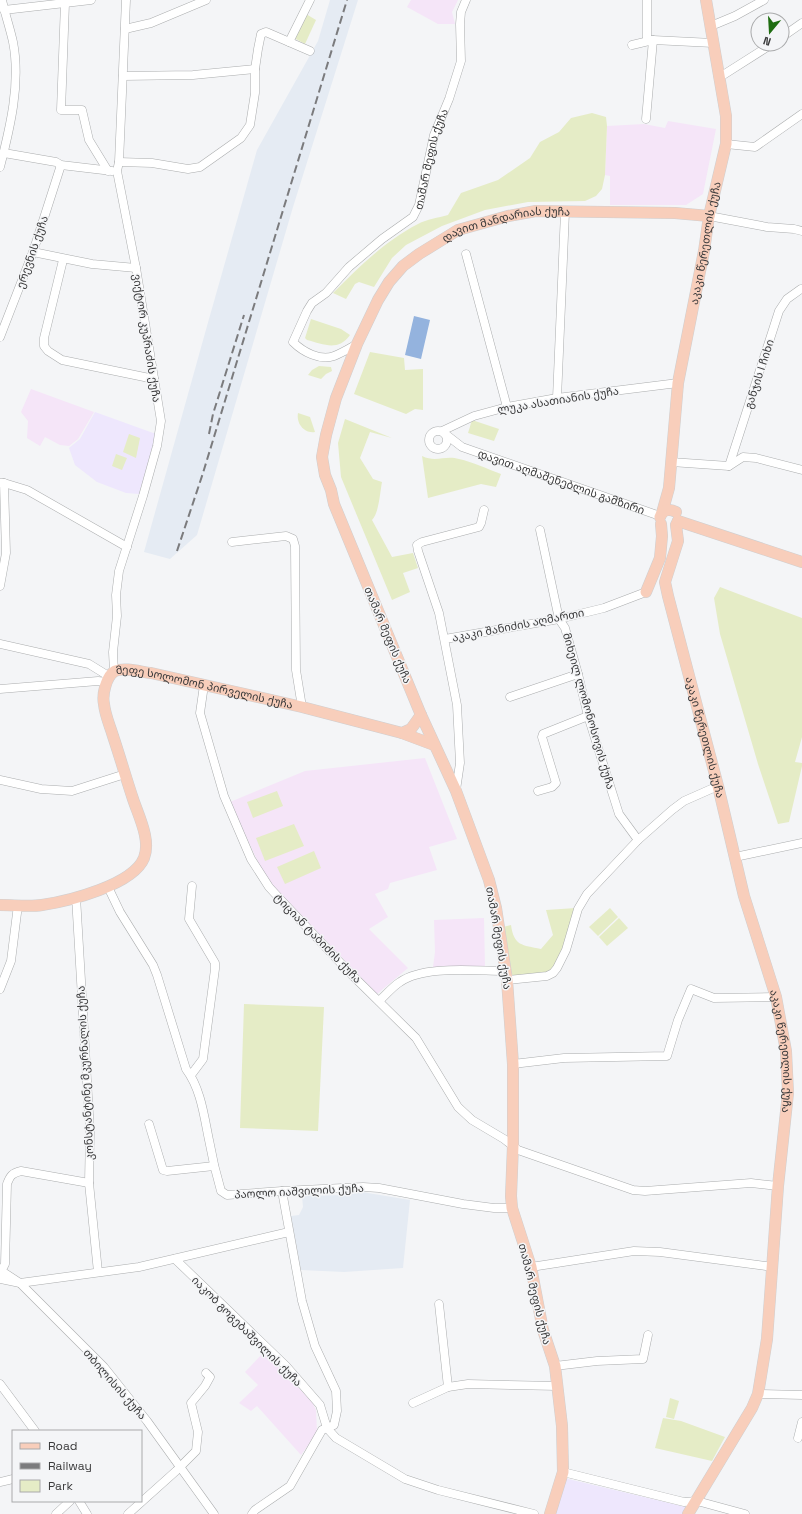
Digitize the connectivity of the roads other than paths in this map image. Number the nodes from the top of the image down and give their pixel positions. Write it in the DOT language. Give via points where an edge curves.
graph roads {
  1 [pos="2,0"];
  2 [pos="91,0"];
  3 [pos="126,0"];
  4 [pos="206,0"];
  5 [pos="310,0"];
  6 [pos="466,0"];
  7 [pos="647,0"];
  8 [pos="706,0"];
  9 [pos="764,0"];
  10 [pos="65,3"];
  11 [pos="4,10"];
  12 [pos="802,23"];
  13 [pos="711,26"];
  14 [pos="125,29"];
  15 [pos="790,31"];
  16 [pos="650,40"];
  17 [pos="288,42"];
  18 [pos="714,43"];
  19 [pos="632,45"];
  20 [pos="310,51"];
  21 [pos="759,52"];
  22 [pos="255,69"];
  23 [pos="123,76"];
  24 [pos="720,77"];
  25 [pos="802,114"];
  26 [pos="646,119"];
  27 [pos="726,144"];
  28 [pos="4,153"];
  29 [pos="119,162"];
  30 [pos="61,165"];
  31 [pos="0,167"];
  32 [pos="108,171"];
  33 [pos="117,171"];
  34 [pos="565,212"];
  35 [pos="709,216"];
  36 [pos="802,231"];
  37 [pos="33,252"];
  38 [pos="466,254"];
  39 [pos="63,260"];
  40 [pos="136,268"];
  41 [pos="801,289"];
  42 [pos="0,337"];
  43 [pos="357,344"];
  44 [pos="154,379"];
  45 [pos="678,383"];
  46 [pos="557,398"];
  47 [pos="507,407"];
  48 [pos="443,432"];
  49 [pos="462,447"];
  50 [pos="441,449"];
  51 [pos="671,462"];
  52 [pos="729,466"];
  53 [pos="802,470"];
  54 [pos="2,483"];
  55 [pos="669,488"];
  56 [pos="484,510"];
  57 [pos="661,517"];
  58 [pos="677,519"];
  59 [pos="540,530"];
  60 [pos="232,542"];
  61 [pos="127,547"];
  62 [pos="802,562"];
  63 [pos="665,582"];
  64 [pos="0,586"];
  65 [pos="646,592"];
  66 [pos="559,619"];
  67 [pos="445,639"];
  68 [pos="0,644"];
  69 [pos="578,674"];
  70 [pos="110,677"];
  71 [pos="204,685"];
  72 [pos="0,689"];
  73 [pos="510,697"];
  74 [pos="302,707"];
  75 [pos="421,715"];
  76 [pos="588,716"];
  77 [pos="402,733"];
  78 [pos="434,745"];
  79 [pos="125,774"];
  80 [pos="0,780"];
  81 [pos="718,786"];
  82 [pos="456,791"];
  83 [pos="538,791"];
  84 [pos="638,840"];
  85 [pos="802,843"];
  86 [pos="735,858"];
  87 [pos="192,886"];
  88 [pos="108,887"];
  89 [pos="76,897"];
  90 [pos="0,905"];
  91 [pos="18,905"];
  92 [pos="506,976"];
  93 [pos="0,989"];
  94 [pos="776,997"];
  95 [pos="379,1000"];
  96 [pos="513,1064"];
  97 [pos="191,1075"];
  98 [pos="149,1124"];
  99 [pos="513,1145"];
  100 [pos="214,1166"];
  101 [pos="89,1184"];
  102 [pos="778,1186"];
  103 [pos="282,1191"];
  104 [pos="512,1208"];
  105 [pos="289,1232"];
  106 [pos="175,1259"];
  107 [pos="531,1267"];
  108 [pos="773,1267"];
  109 [pos="98,1272"];
  110 [pos="0,1274"];
  111 [pos="20,1283"];
  112 [pos="439,1304"];
  113 [pos="648,1334"];
  114 [pos="555,1366"];
  115 [pos="206,1373"];
  116 [pos="0,1384"];
  117 [pos="558,1386"];
  118 [pos="448,1387"];
  119 [pos="758,1394"];
  120 [pos="802,1395"];
  121 [pos="413,1403"];
  122 [pos="327,1428"];
  123 [pos="34,1430"];
  124 [pos="181,1467"];
  125 [pos="563,1472"];
  126 [pos="12,1479"];
  127 [pos="0,1482"];
  128 [pos="697,1501"];
  129 [pos="69,1502"];
  130 [pos="80,1502"];
  131 [pos="142,1502"];
  132 [pos="142,1502"];
  133 [pos="56,1514"];
  134 [pos="87,1514"];
  135 [pos="128,1514"];
  136 [pos="214,1514"];
  137 [pos="252,1514"];
  138 [pos="534,1514"];
  139 [pos="550,1514"];
  140 [pos="688,1514"];
  141 [pos="745,1514"];
  1 -- 11 [label="street"];
  2 -- 10 [label="street"];
  3 -- 14 [label="street, ვიქტორ კუპრაძის ქუჩა"];
  4 -- 14 [label="street" via="151,22"];
  5 -- 17 [label="street"];
  6 -- 43 [label="street, თამარ მეფის ქუჩა" via="460,24 461,61 434,135 419,205 413,217 349,267 326,293 312,303 294,342 300,349 324,358 334,356"];
  7 -- 16 [label="street"];
  8 -- 13 [label="main road, აკაკი წერეთლის ქუჩა"];
  9 -- 13 [label="street"];
  10 -- 11 [label="street"];
  10 -- 32 [label="street" via="61,110 82,110 89,140"];
  11 -- 28 [label="street" via="13,42 16,68 14,97"];
  12 -- 15 [label="street"];
  13 -- 18 [label="main road, აკაკი წერეთლის ქუჩა"];
  14 -- 23 [label="street, ვიქტორ კუპრაძის ქუჩა"];
  16 -- 18 [label="street"];
  16 -- 19 [label="street"];
  16 -- 26 [label="street"];
  17 -- 20 [label="street"];
  17 -- 22 [label="street" via="266,32 261,34"];
  18 -- 24 [label="main road, აკაკი წერეთლის ქუჩა"];
  21 -- 24 [label="street"];
  22 -- 23 [label="street" via="193,76"];
  22 -- 29 [label="street" via="255,93 250,125 242,138 200,167 188,169 152,163"];
  23 -- 29 [label="street, ვიქტორ კუპრაძის ქუჩა"];
  24 -- 27 [label="main road, აკაკი წერეთლის ქუჩა" via="726,116"];
  25 -- 27 [label="street" via="755,147"];
  27 -- 35 [label="main road, აკაკი წერეთლის ქუჩა"];
  28 -- 30 [label="street"];
  28 -- 31 [label="street"];
  29 -- 33 [label="street, ვიქტორ კუპრაძის ქუჩა"];
  30 -- 32 [label="street"];
  30 -- 37 [label="street, ერევნის ქუჩა"];
  32 -- 33 [label="street"];
  33 -- 40 [label="street, ვიქტორ კუპრაძის ქუჩა"];
  34 -- 35 [label="main road, დავით მანდარიას ქუჩა" via="675,213"];
  34 -- 43 [label="main road, დავით მანდარიას ქუჩა" via="536,211 458,230 419,254 403,266 389,282"];
  34 -- 46 [label="street"];
  35 -- 36 [label="street"];
  35 -- 45 [label="main road, აკაკი წერეთლის ქუჩა"];
  37 -- 39 [label="street"];
  37 -- 42 [label="street, ერევნის ქუჩა"];
  38 -- 47 [label="street"];
  39 -- 40 [label="street"];
  39 -- 44 [label="street" via="44,346 62,360"];
  40 -- 44 [label="street, ვიქტორ კუპრაძის ქუჩა"];
  41 -- 52 [label="street, განჯის I ჩიხი" via="787,299 779,311"];
  43 -- 75 [label="main road, თამარ მეფის ქუჩა" via="331,411 322,457 323,466 334,504"];
  44 -- 61 [label="street, ვიქტორ კუპრაძის ქუჩა" via="161,421 157,446"];
  45 -- 46 [label="street, ლუკა ასათიანის ქუჩა"];
  45 -- 51 [label="main road, აკაკი წერეთლის ქუჩა"];
  46 -- 47 [label="street, ლუკა ასათიანის ქუჩა"];
  47 -- 48 [label="street, ლუკა ასათიანის ქუჩა" via="474,416"];
  48 -- 49 [label="street, დავით აღმაშენებლის გამზირი"];
  48 -- 50 [label="street" via="447,442"];
  48 -- 50 [label="street" via="432,432 428,440 434,448"];
  49 -- 50 [label="street, დავით აღმაშენებლის გამზირი"];
  49 -- 57 [label="street, დავით აღმაშენებლის გამზირი"];
  51 -- 52 [label="street"];
  51 -- 55 [label="main road, აკაკი წერეთლის ქუჩა"];
  52 -- 53 [label="street" via="743,457"];
  54 -- 61 [label="street" via="27,490"];
  54 -- 64 [label="street" via="6,553"];
  55 -- 57 [label="main road, აკაკი წერეთლის ქუჩა"];
  55 -- 58 [label="main road, აკაკი წერეთლის ქუჩა"];
  56 -- 67 [label="street" via="479,527 418,545"];
  57 -- 58 [label="main road" via="667,510"];
  57 -- 58 [label="main road" via="665,527 670,528"];
  57 -- 65 [label="main road, აკაკი წერეთლის ქუჩა" via="660,558"];
  58 -- 62 [label="main road"];
  58 -- 63 [label="main road, აკაკი წერეთლის ქუჩა" via="678,541"];
  59 -- 66 [label="street, მიხეილ ლომონოსოვის ქუჩა"];
  60 -- 74 [label="street" via="286,536 293,539 296,670"];
  61 -- 70 [label="street, ვიქტორ კუპრაძის ქუჩა" via="119,571"];
  63 -- 65 [label="main road"];
  63 -- 81 [label="main road, აკაკი წერეთლის ქუჩა"];
  65 -- 66 [label="street, აკაკი შანიძის აღმართი" via="604,608"];
  66 -- 67 [label="street, აკაკი შანიძის აღმართი"];
  66 -- 69 [label="street, მიხეილ ლომონოსოვის ქუჩა"];
  67 -- 82 [label="street, აკაკი შანიძის აღმართი" via="457,705 460,763"];
  68 -- 70 [label="street" via="89,664"];
  69 -- 73 [label="street"];
  69 -- 76 [label="street, მიხეილ ლომონოსოვის ქუჩა"];
  70 -- 71 [label="main road, მეფე სოლომონ პირველის ქუჩა" via="120,670 129,670"];
  70 -- 72 [label="street" via="73,684"];
  70 -- 79 [label="main road, მეფე სოლომონ პირველის ქუჩა" via="104,696 104,708"];
  71 -- 74 [label="main road, მეფე სოლომონ პირველის ქუჩა"];
  71 -- 95 [label="street, ტიციან ტაბიძის ქუჩა" via="200,713 203,726 224,796 251,859 280,899"];
  74 -- 77 [label="main road, მეფე სოლომონ პირველის ქუჩა"];
  75 -- 77 [label="main road" via="411,729"];
  75 -- 78 [label="main road, თამარ მეფის ქუჩა"];
  76 -- 83 [label="street" via="544,734 542,737 556,783 552,787"];
  76 -- 84 [label="street, მიხეილ ლომონოსოვის ქუჩა" via="619,814"];
  77 -- 78 [label="main road, მეფე სოლომონ პირველის ქუჩა"];
  78 -- 82 [label="main road, თამარ მეფის ქუჩა"];
  79 -- 80 [label="street" via="72,791 40,790"];
  79 -- 88 [label="main road, მეფე სოლომონ პირველის ქუჩა" via="146,846 144,858 138,867"];
  81 -- 84 [label="street" via="684,801"];
  81 -- 86 [label="main road, აკაკი წერეთლის ქუჩა"];
  82 -- 92 [label="main road, თამარ მეფის ქუჩა" via="496,908"];
  84 -- 92 [label="street" via="587,894 578,909 566,950 553,973 547,976"];
  85 -- 86 [label="street"];
  86 -- 94 [label="main road, აკაკი წერეთლის ქუჩა" via="744,896"];
  87 -- 97 [label="street" via="189,919 216,969 203,1058"];
  88 -- 89 [label="main road, მეფე სოლომონ პირველის ქუჩა"];
  88 -- 97 [label="street, პაოლო იაშვილის ქუჩა" via="153,966 186,1068"];
  89 -- 91 [label="main road, მეფე სოლომონ პირველის ქუჩა" via="41,905"];
  89 -- 101 [label="street, კონსტანტინე მკურნალის ქუჩა" via="90,1131"];
  90 -- 91 [label="main road, მეფე სოლომონ პირველის ქუჩა"];
  91 -- 93 [label="street" via="11,961"];
  92 -- 95 [label="street" via="447,971 421,972 400,982"];
  92 -- 96 [label="main road, თამარ მეფის ქუჩა"];
  94 -- 96 [label="street" via="714,998 691,989 667,1056 564,1058"];
  94 -- 102 [label="main road, აკაკი წერეთლის ქუჩა" via="786,1051 788,1093"];
  95 -- 99 [label="street, ტიციან ტაბიძის ქუჩა" via="416,1038 458,1106 472,1120"];
  96 -- 99 [label="main road, თამარ მეფის ქუჩა"];
  97 -- 100 [label="street, პაოლო იაშვილის ქუჩა" via="203,1109"];
  98 -- 100 [label="street" via="163,1170"];
  99 -- 102 [label="street, ტიციან ტაბიძის ქუჩა" via="518,1150 633,1190 751,1183"];
  99 -- 104 [label="main road, თამარ მეფის ქუჩა"];
  100 -- 103 [label="street, პაოლო იაშვილის ქუჩა" via="223,1194"];
  101 -- 109 [label="street, კონსტანტინე მკურნალის ქუჩა"];
  101 -- 110 [label="street" via="21,1171 10,1177 7,1184 5,1264"];
  102 -- 108 [label="main road, აკაკი წერეთლის ქუჩა"];
  103 -- 104 [label="street, პაოლო იაშვილის ქუჩა" via="379,1188 463,1204"];
  103 -- 105 [label="street"];
  104 -- 107 [label="main road, თამარ მეფის ქუჩა"];
  105 -- 106 [label="street"];
  105 -- 122 [label="street" via="302,1301 315,1346 336,1391 337,1411 334,1425"];
  106 -- 109 [label="street"];
  106 -- 122 [label="street, იაკობ გოგებაშვილის ქუჩა" via="286,1366 320,1405"];
  107 -- 108 [label="street" via="634,1251"];
  107 -- 114 [label="main road, თამარ მეფის ქუჩა" via="543,1330"];
  108 -- 119 [label="main road, აკაკი წერეთლის ქუჩა" via="767,1340"];
  109 -- 111 [label="street"];
  110 -- 111 [label="street, თბილისის ქუჩა"];
  111 -- 124 [label="street, თბილისის ქუჩა" via="104,1367"];
  112 -- 118 [label="street"];
  113 -- 114 [label="street" via="643,1359"];
  114 -- 117 [label="main road, თამარ მეფის ქუჩა"];
  115 -- 124 [label="street" via="210,1377 191,1403 198,1432 196,1451"];
  116 -- 123 [label="street"];
  117 -- 118 [label="street" via="468,1384"];
  117 -- 125 [label="main road, თამარ მეფის ქუჩა"];
  118 -- 121 [label="street"];
  119 -- 120 [label="street"];
  119 -- 128 [label="main road, აკაკი წერეთლის ქუჩა"];
  122 -- 137 [label="street" via="322,1430 290,1486"];
  122 -- 138 [label="street" via="336,1438 404,1479"];
  124 -- 132 [label="street"];
  124 -- 136 [label="street, თბილისის ქუჩა"];
  125 -- 128 [label="street" via="684,1502"];
  125 -- 139 [label="main road, თამარ მეფის ქუჩა"];
  126 -- 127 [label="street"];
  128 -- 140 [label="main road, აკაკი წერეთლის ქუჩა"];
  128 -- 141 [label="street"];
  129 -- 133 [label="street"];
  130 -- 134 [label="street"];
  131 -- 135 [label="street"];
}
